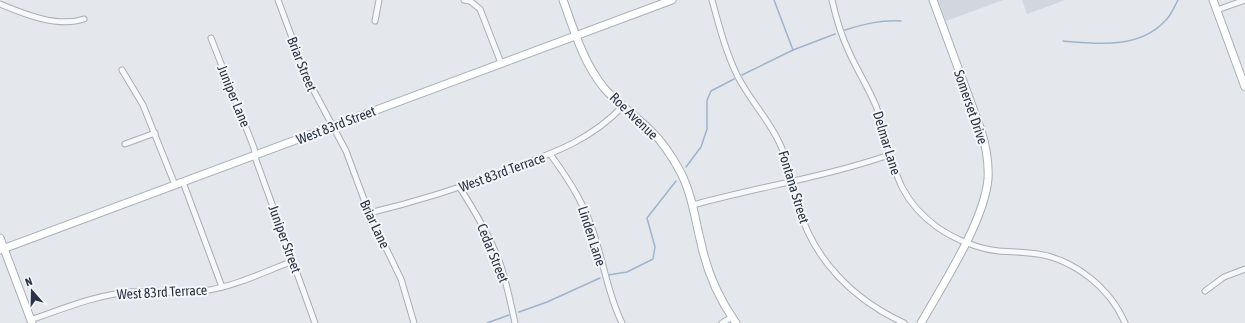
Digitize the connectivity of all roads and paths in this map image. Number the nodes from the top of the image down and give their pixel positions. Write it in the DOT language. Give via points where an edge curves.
graph roads {
  1 [pos="278,0"];
  2 [pos="379,0"];
  3 [pos="464,0"];
  4 [pos="563,0"];
  5 [pos="672,0"];
  6 [pos="712,0"];
  7 [pos="832,0"];
  8 [pos="933,0"];
  9 [pos="1213,0"];
  10 [pos="1245,0"];
  11 [pos="0,4"];
  12 [pos="1217,10"];
  13 [pos="84,19"];
  14 [pos="375,22"];
  15 [pos="576,36"];
  16 [pos="211,38"];
  17 [pos="501,63"];
  18 [pos="122,70"];
  19 [pos="1244,78"];
  20 [pos="1245,87"];
  21 [pos="623,106"];
  22 [pos="332,127"];
  23 [pos="155,133"];
  24 [pos="125,144"];
  25 [pos="550,154"];
  26 [pos="255,155"];
  27 [pos="889,156"];
  28 [pos="183,182"];
  29 [pos="792,182"];
  30 [pos="175,185"];
  31 [pos="460,188"];
  32 [pos="693,205"];
  33 [pos="368,213"];
  34 [pos="0,238"];
  35 [pos="966,241"];
  36 [pos="2,249"];
  37 [pos="293,261"];
  38 [pos="1245,269"];
  39 [pos="222,287"];
  40 [pos="1205,291"];
  41 [pos="734,320"];
  42 [pos="31,321"];
  43 [pos="315,323"];
  44 [pos="414,323"];
  45 [pos="515,323"];
  46 [pos="622,323"];
  47 [pos="722,323"];
  48 [pos="904,323"];
  49 [pos="921,323"];
  50 [pos="1125,323"];
  1 -- 22 [label="street, Briar Street" via="307,78"];
  2 -- 14 [label="street"];
  3 -- 17 [label="street" via="470,1 480,9"];
  4 -- 15 [label="street, Roe Avenue"];
  5 -- 15 [label="street, West 83rd Street"];
  6 -- 29 [label="street, Fontana Street" via="732,64 778,140 786,157"];
  7 -- 27 [label="street, Delmar Lane" via="844,40 876,106"];
  8 -- 35 [label="street, Somerset Drive" via="981,130 988,158 985,195"];
  9 -- 12 [label="street"];
  10 -- 12 [label="street"];
  11 -- 13 [label="street" via="57,22"];
  12 -- 19 [label="street"];
  15 -- 17 [label="street, West 83rd Street"];
  15 -- 21 [label="street, Roe Avenue" via="596,77"];
  16 -- 26 [label="street, Juniper Lane"];
  17 -- 22 [label="street, West 83rd Street"];
  18 -- 23 [label="street" via="143,105"];
  19 -- 20 [label="street"];
  21 -- 25 [label="street, West 83rd Terrace" via="591,134"];
  21 -- 32 [label="street, Roe Avenue" via="663,144 681,174"];
  22 -- 26 [label="street, West 83rd Street"];
  22 -- 33 [label="street, Briar Lane" via="353,168"];
  23 -- 24 [label="street"];
  23 -- 30 [label="street"];
  25 -- 31 [label="street, West 83rd Terrace"];
  25 -- 46 [label="street, Linden Lane" via="586,211 612,301"];
  26 -- 28 [label="street, West 83rd Street"];
  26 -- 37 [label="street, Juniper Street"];
  27 -- 29 [label="street" via="845,170"];
  27 -- 35 [label="street, Delmar Lane" via="901,186 920,212 948,234"];
  28 -- 30 [label="street, West 83rd Street"];
  28 -- 39 [label="street"];
  29 -- 32 [label="street"];
  29 -- 48 [label="street, Fontana Street" via="805,226 831,268 852,291"];
  30 -- 36 [label="street, West 83rd Street"];
  31 -- 33 [label="street, West 83rd Terrace"];
  31 -- 45 [label="street, Cedar Street" via="479,217 495,251"];
  32 -- 41 [label="street, Roe Avenue" via="706,263 717,291"];
  33 -- 44 [label="street, Briar Lane" via="402,279"];
  34 -- 36 [label="street"];
  35 -- 49 [label="street, Somerset Drive"];
  35 -- 50 [label="street, Delmar Lane" via="983,248 1039,254 1066,263 1100,287 1115,305"];
  36 -- 42 [label="street"];
  37 -- 39 [label="street, West 83rd Terrace"];
  37 -- 43 [label="street, Juniper Street"];
  38 -- 40 [label="street" via="1224,277"];
  39 -- 42 [label="street, West 83rd Terrace" via="190,292 145,291 112,294 81,301"];
  41 -- 47 [label="street"];
}
